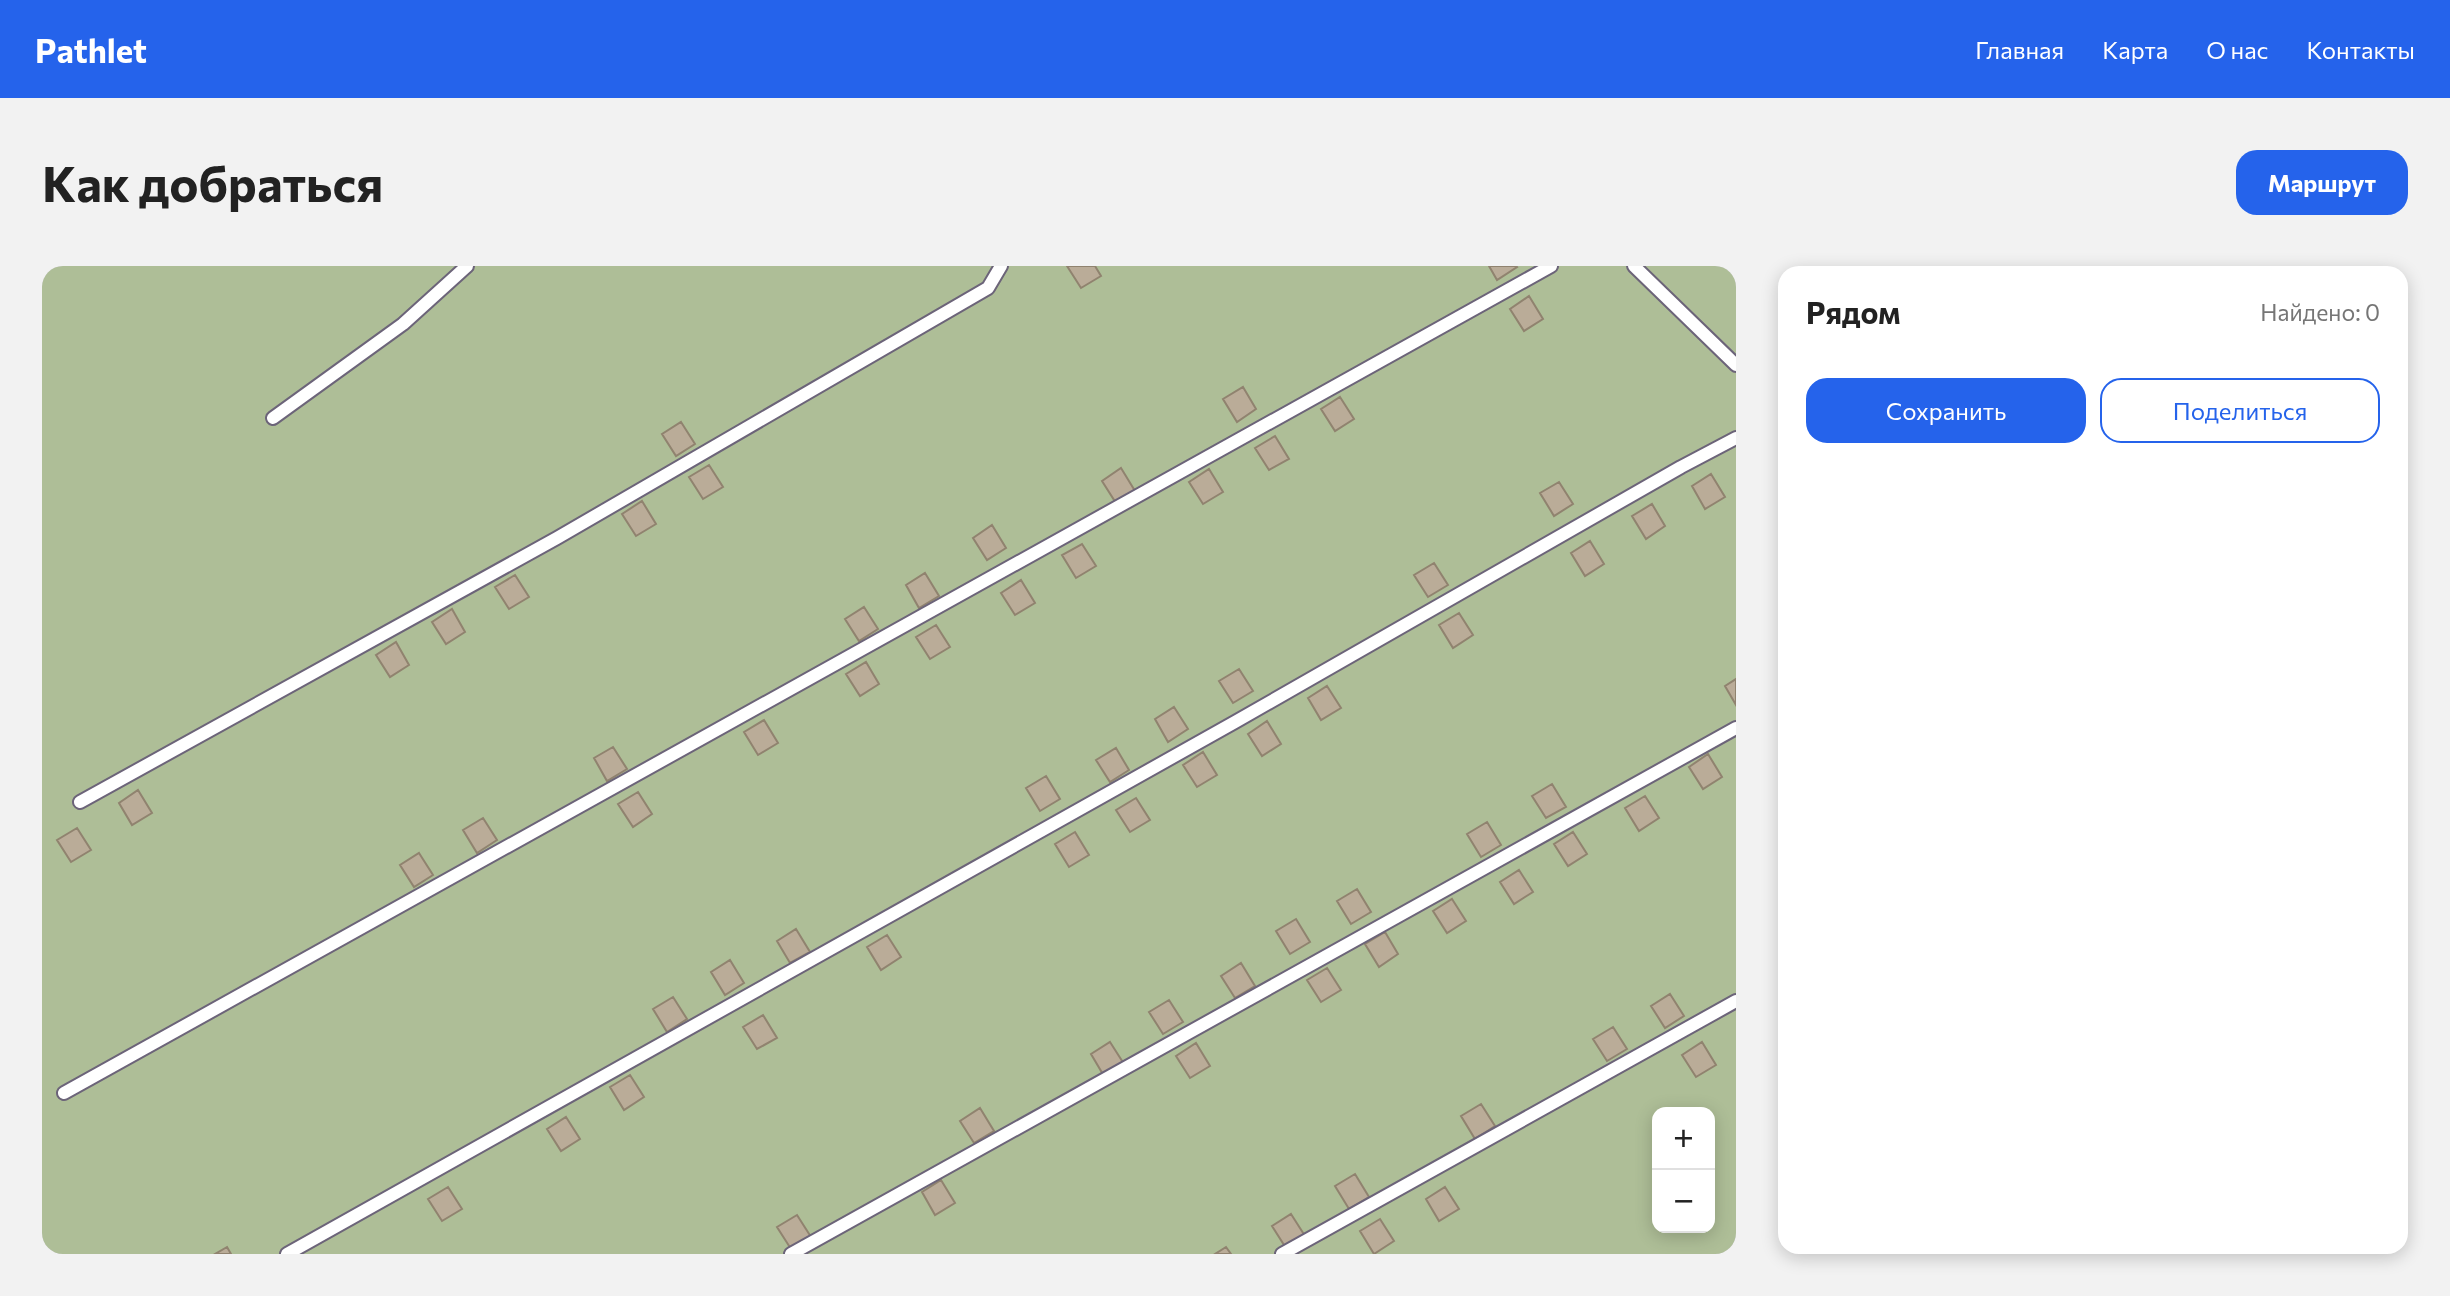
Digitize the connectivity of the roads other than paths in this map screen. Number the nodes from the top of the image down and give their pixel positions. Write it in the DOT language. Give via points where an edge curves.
graph roads {
  1 [pos="467,266"];
  2 [pos="1001,266"];
  3 [pos="1551,266"];
  4 [pos="1634,266"];
  5 [pos="1736,365"];
  6 [pos="273,418"];
  7 [pos="1736,438"];
  8 [pos="1736,728"];
  9 [pos="80,802"];
  10 [pos="1736,1001"];
  11 [pos="64,1093"];
  12 [pos="287,1254"];
  13 [pos="791,1254"];
  14 [pos="1282,1254"];
  1 -- 6 [label="lane" via="403,324"];
  2 -- 9 [label="lane" via="988,288 557,538"];
  3 -- 11 [label="lane"];
  4 -- 5 [label="lane"];
  7 -- 12 [label="lane"];
  8 -- 13 [label="lane"];
  10 -- 14 [label="lane"];
}
